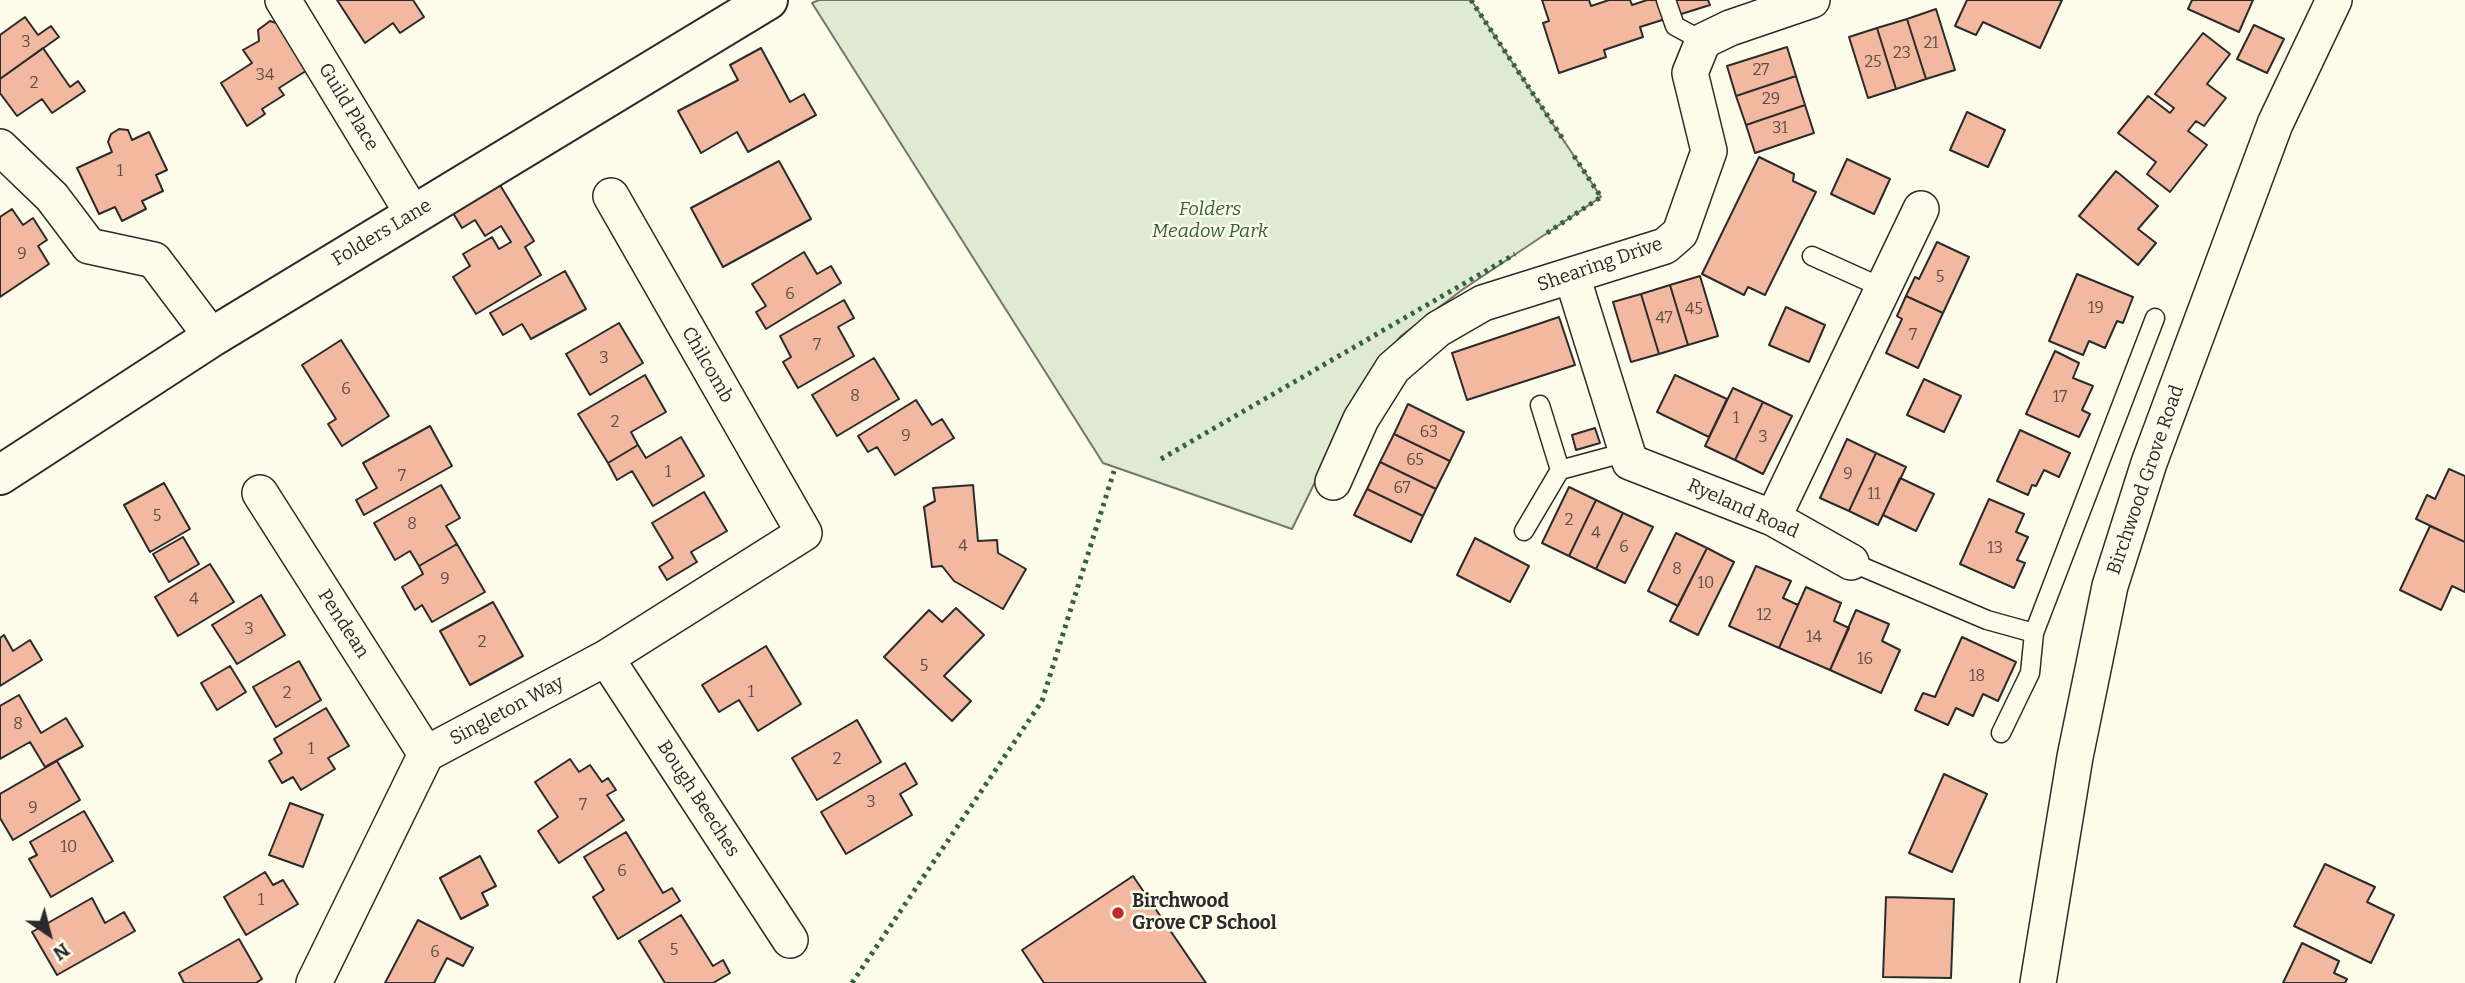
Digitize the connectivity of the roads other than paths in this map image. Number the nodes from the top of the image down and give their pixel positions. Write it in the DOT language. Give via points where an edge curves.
graph roads {
  1 [pos="283,0"];
  2 [pos="768,0"];
  3 [pos="1666,0"];
  4 [pos="1812,0"];
  5 [pos="2334,0"];
  6 [pos="1703,41"];
  7 [pos="0,147"];
  8 [pos="611,197"];
  9 [pos="1921,209"];
  10 [pos="414,214"];
  11 [pos="1812,256"];
  12 [pos="1572,275"];
  13 [pos="1883,288"];
  14 [pos="2155,318"];
  15 [pos="212,337"];
  16 [pos="1540,405"];
  17 [pos="1627,452"];
  18 [pos="1560,470"];
  19 [pos="0,475"];
  20 [pos="1333,482"];
  21 [pos="260,493"];
  22 [pos="1773,518"];
  23 [pos="1524,531"];
  24 [pos="804,533"];
  25 [pos="1851,562"];
  26 [pos="2034,633"];
  27 [pos="606,658"];
  28 [pos="2001,733"];
  29 [pos="426,754"];
  30 [pos="790,940"];
  31 [pos="314,983"];
  32 [pos="2038,983"];
  1 -- 10 [label="street, Guild Place"];
  2 -- 10 [label="main road, Folders Lane"];
  3 -- 6 [label="lane" via="1675,26"];
  4 -- 6 [label="street" via="1730,27"];
  5 -- 32 [label="street, Birchwood Grove Road" via="2275,124 2149,463 2109,586"];
  6 -- 12 [label="street, Shearing Drive" via="1690,73 1709,151 1680,233 1665,246"];
  7 -- 15 [label="street" via="52,197 89,246 154,260"];
  8 -- 24 [label="street, Chilcomb"];
  9 -- 13 [label="street"];
  10 -- 15 [label="main road, Folders Lane"];
  11 -- 13 [label="lane"];
  12 -- 17 [label="street"];
  12 -- 20 [label="street, Shearing Drive" via="1483,303 1438,329 1402,360 1361,419"];
  13 -- 22 [label="street"];
  14 -- 26 [label="lane"];
  15 -- 19 [label="main road, Folders Lane"];
  16 -- 18 [label="lane"];
  17 -- 18 [label="lane"];
  17 -- 22 [label="street, Ryeland Road" via="1630,462"];
  18 -- 23 [label="lane"];
  21 -- 29 [label="street, Pendean"];
  22 -- 25 [label="street, Ryeland Road"];
  24 -- 27 [label="street, Singleton Way"];
  25 -- 26 [label="lane, Ryeland Road" via="1987,620"];
  26 -- 28 [label="lane" via="2030,673"];
  27 -- 29 [label="street, Singleton Way"];
  27 -- 30 [label="street, Bough Beeches"];
  29 -- 31 [label="street, Singleton Way"];
}
